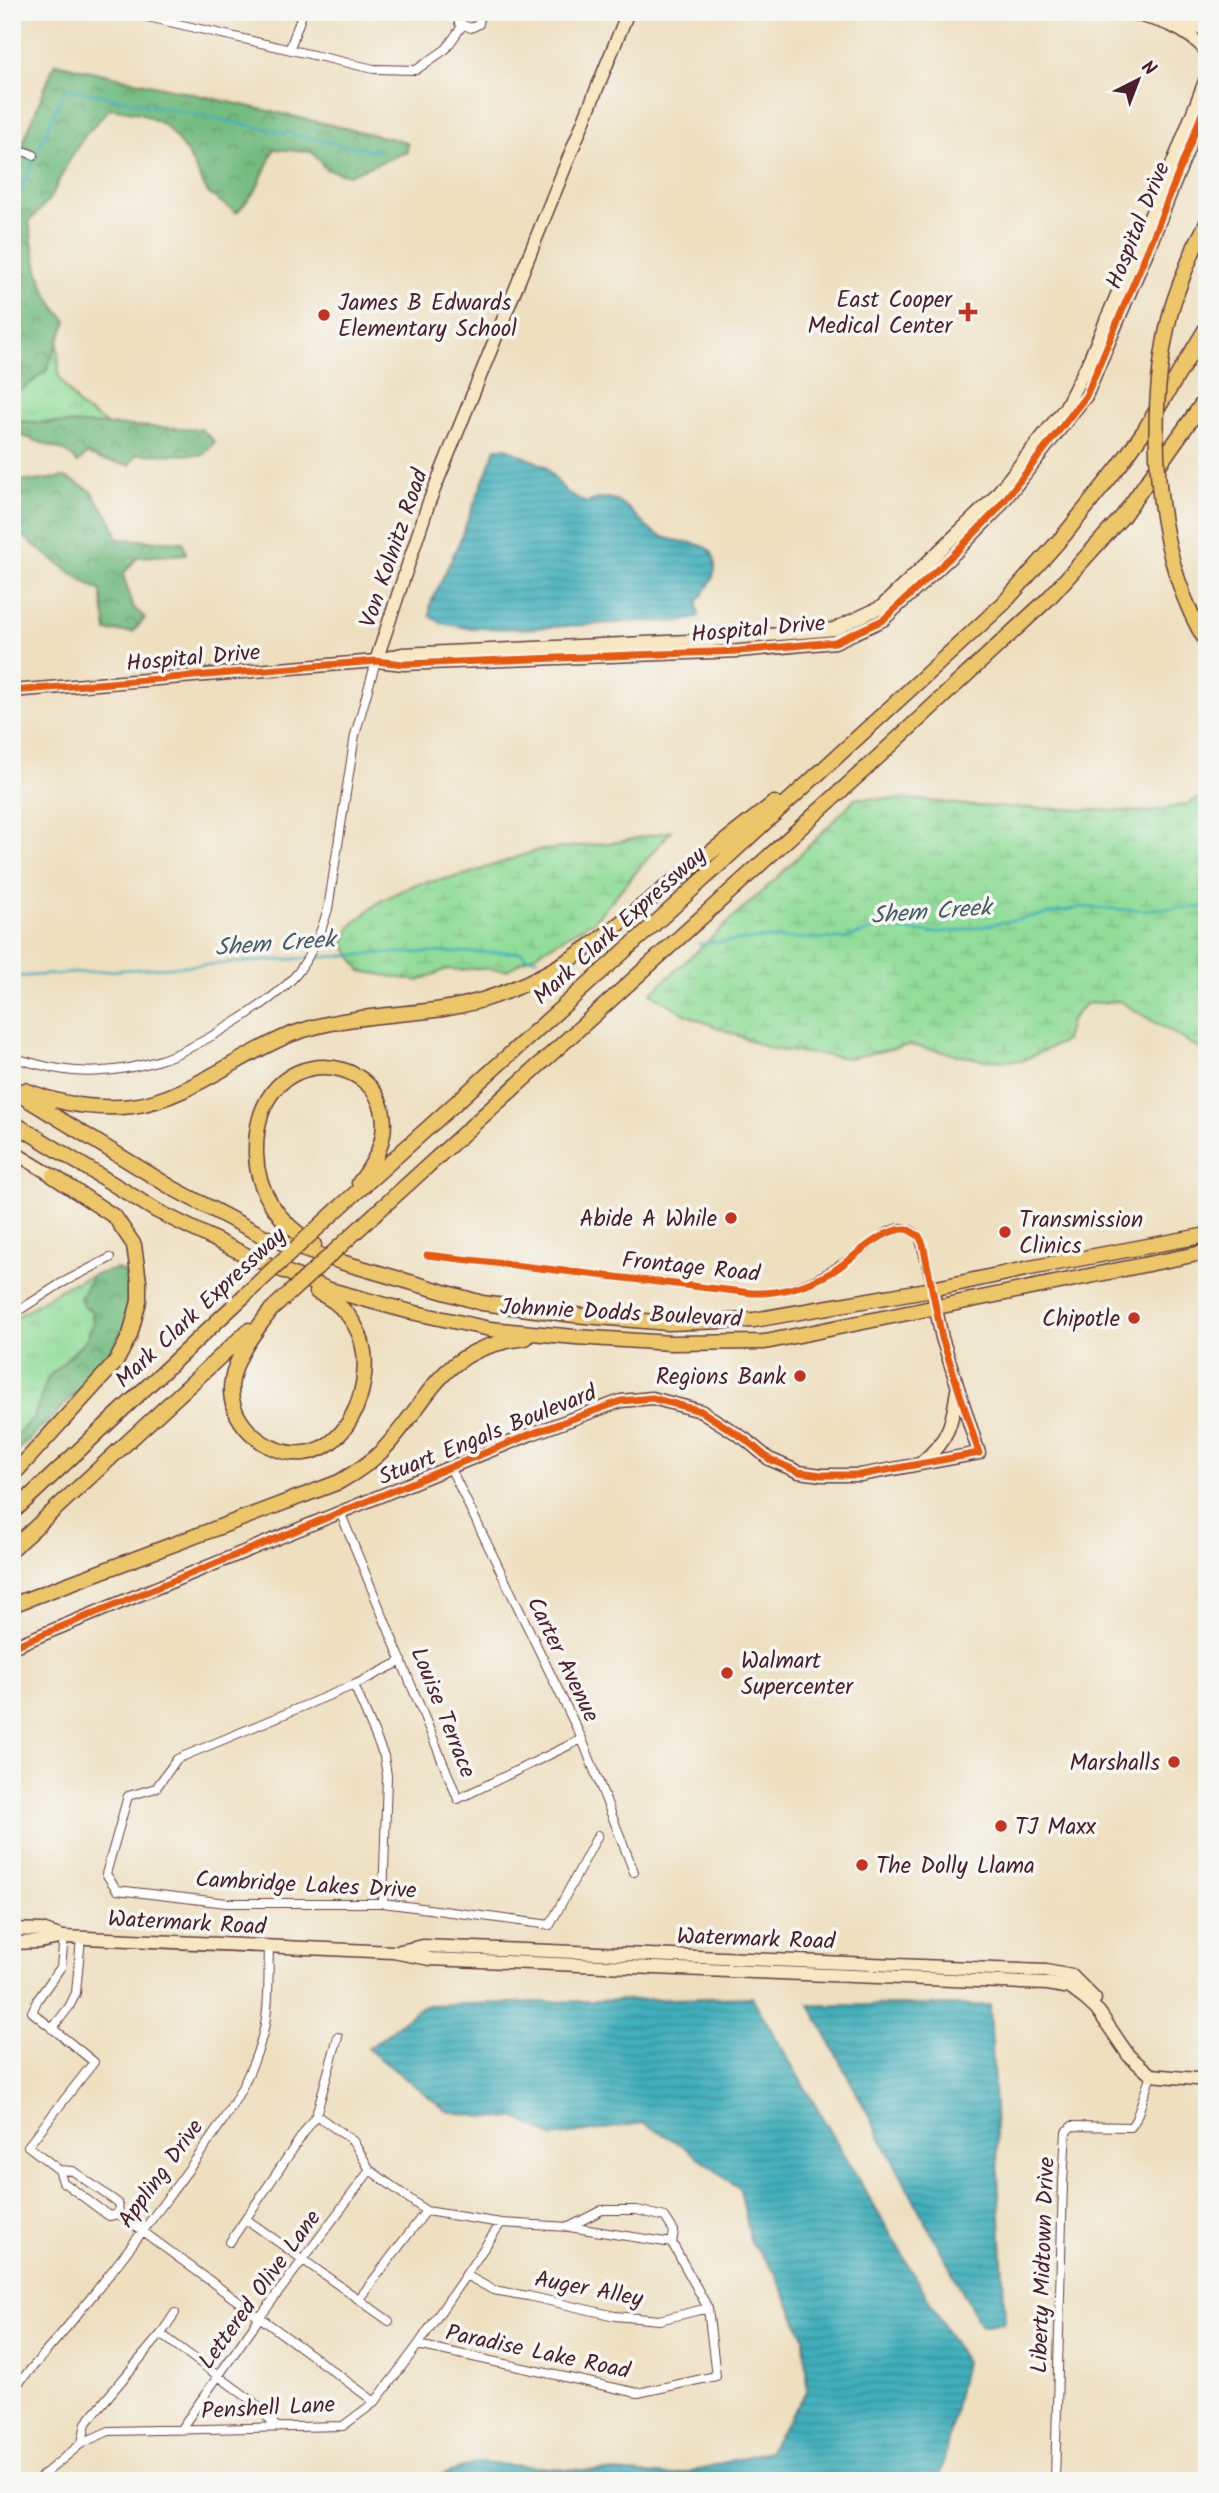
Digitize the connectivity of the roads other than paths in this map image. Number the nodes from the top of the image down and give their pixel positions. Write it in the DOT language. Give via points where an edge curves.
graph roads {
  1 [pos="126,12"];
  2 [pos="303,12"];
  3 [pos="458,12"];
  4 [pos="480,12"];
  5 [pos="628,12"];
  6 [pos="1126,12"];
  7 [pos="154,16"];
  8 [pos="1166,22"];
  9 [pos="462,26"];
  10 [pos="1207,29"];
  11 [pos="290,48"];
  12 [pos="1207,52"];
  13 [pos="1207,76"];
  14 [pos="1207,101"];
  15 [pos="12,147"];
  16 [pos="34,155"];
  17 [pos="1207,223"];
  18 [pos="1207,327"];
  19 [pos="1207,397"];
  20 [pos="1207,643"];
  21 [pos="376,661"];
  22 [pos="12,691"];
  23 [pos="883,714"];
  24 [pos="12,1057"];
  25 [pos="12,1088"];
  26 [pos="12,1122"];
  27 [pos="12,1151"];
  28 [pos="52,1176"];
  29 [pos="339,1209"];
  30 [pos="157,1212"];
  31 [pos="1207,1235"];
  32 [pos="1207,1252"];
  33 [pos="427,1255"];
  34 [pos="110,1258"];
  35 [pos="341,1262"];
  36 [pos="932,1289"];
  37 [pos="936,1308"];
  38 [pos="271,1310"];
  39 [pos="12,1315"];
  40 [pos="552,1335"];
  41 [pos="957,1385"];
  42 [pos="919,1464"];
  43 [pos="450,1467"];
  44 [pos="12,1476"];
  45 [pos="12,1513"];
  46 [pos="341,1514"];
  47 [pos="12,1549"];
  48 [pos="12,1605"];
  49 [pos="12,1647"];
  50 [pos="402,1661"];
  51 [pos="354,1685"];
  52 [pos="582,1739"];
  53 [pos="598,1835"];
  54 [pos="634,1872"];
  55 [pos="383,1903"];
  56 [pos="12,1930"];
  57 [pos="64,1937"];
  58 [pos="81,1938"];
  59 [pos="12,1943"];
  60 [pos="269,1947"];
  61 [pos="52,2029"];
  62 [pos="338,2037"];
  63 [pos="1151,2075"];
  64 [pos="1207,2080"];
  65 [pos="316,2115"];
  66 [pos="59,2170"];
  67 [pos="370,2170"];
  68 [pos="426,2211"];
  69 [pos="119,2214"];
  70 [pos="246,2220"];
  71 [pos="501,2223"];
  72 [pos="569,2227"];
  73 [pos="143,2231"];
  74 [pos="230,2242"];
  75 [pos="672,2244"];
  76 [pos="303,2260"];
  77 [pos="466,2275"];
  78 [pos="359,2299"];
  79 [pos="708,2308"];
  80 [pos="175,2313"];
  81 [pos="260,2317"];
  82 [pos="389,2321"];
  83 [pos="161,2334"];
  84 [pos="418,2345"];
  85 [pos="219,2375"];
  86 [pos="12,2390"];
  87 [pos="376,2402"];
  88 [pos="278,2428"];
  89 [pos="180,2430"];
  90 [pos="82,2444"];
  91 [pos="36,2481"];
  92 [pos="1055,2481"];
  1 -- 7 [label="street"];
  2 -- 11 [label="street"];
  3 -- 9 [label="street"];
  4 -- 9 [label="street" via="476,27"];
  5 -- 21 [label="street, Von Kolnitz Road" via="429,502"];
  6 -- 8 [label="street"];
  7 -- 11 [label="street"];
  8 -- 10 [label="street"];
  8 -- 12 [label="street" via="1197,40"];
  9 -- 11 [label="street" via="446,49 416,70 374,69"];
  13 -- 21 [label="street, Hospital Drive" via="1065,408 992,500 881,607 834,629 711,640 402,654"];
  14 -- 21 [label="street, Hospital Drive" via="1086,396 996,511 883,620 835,642 739,651 404,664"];
  15 -- 16 [label="street"];
  17 -- 20 [label="highway, bridge" via="1172,310 1160,375 1156,446 1165,523 1180,587"];
  18 -- 23 [label="highway, Mark Clark Expressway" via="1144,430 1065,534 1003,604"];
  19 -- 38 [label="highway, bridge" via="1122,517 1048,599"];
  21 -- 22 [label="street, Hospital Drive"];
  21 -- 24 [label="street, Von Kolnitz Road" via="355,735 323,929 285,987 204,1039 161,1060 109,1071 70,1071"];
  23 -- 25 [label="highway" via="596,942 529,983 446,1008 356,1018 306,1030 178,1092 134,1106 79,1106"];
  23 -- 29 [label="highway, Mark Clark Expressway"];
  25 -- 35 [label="highway, Johnnie Dodds Boulevard" via="174,1189 265,1237"];
  26 -- 30 [label="highway, Johnnie Dodds Boulevard"];
  27 -- 28 [label="street"];
  28 -- 44 [label="highway" via="115,1217 134,1245 139,1301 130,1335 116,1362"];
  29 -- 35 [label="highway" via="377,1155 385,1116 376,1093 359,1078 326,1066 302,1069 279,1086 263,1109 256,1144 260,1182 289,1226"];
  29 -- 45 [label="highway, Mark Clark Expressway, bridge"];
  30 -- 38 [label="highway" via="210,1248 323,1294 352,1321 365,1356 360,1399 337,1435 312,1452 290,1452 261,1442 239,1419 231,1397 238,1360"];
  30 -- 40 [label="highway, Johnnie Dodds Boulevard" via="330,1290 490,1329"];
  31 -- 36 [label="highway, Johnnie Dodds Boulevard"];
  32 -- 37 [label="highway, Johnnie Dodds Boulevard"];
  33 -- 36 [label="street, Frontage Road" via="774,1293 831,1272 891,1231 907,1228 923,1244"];
  34 -- 39 [label="street"];
  35 -- 36 [label="highway, Johnnie Dodds Boulevard" via="482,1303 668,1322 754,1320"];
  36 -- 37 [label="street, Stuart Engals Boulevard"];
  37 -- 40 [label="highway, Johnnie Dodds Boulevard" via="765,1342 671,1343"];
  37 -- 41 [label="street, Stuart Engals Boulevard"];
  38 -- 47 [label="highway"];
  40 -- 48 [label="highway" via="473,1351 440,1377 383,1450 339,1482"];
  41 -- 42 [label="street" via="949,1430"];
  41 -- 42 [label="street, Stuart Engals Boulevard" via="979,1453"];
  42 -- 43 [label="street, Stuart Engals Boulevard" via="860,1475 799,1472 769,1460 701,1411 652,1398 621,1401"];
  43 -- 46 [label="street, Stuart Engals Boulevard"];
  43 -- 52 [label="street, Carter Avenue"];
  46 -- 49 [label="street, Stuart Engals Boulevard"];
  46 -- 50 [label="street, Louise Terrace"];
  50 -- 51 [label="street, Cambridge Lakes Drive"];
  50 -- 52 [label="street, Louise Terrace" via="458,1799"];
  51 -- 55 [label="street" via="384,1756 387,1776"];
  51 -- 55 [label="street, Cambridge Lakes Drive" via="177,1759 156,1788 128,1796 106,1874 117,1890 227,1903"];
  52 -- 54 [label="street, Carter Avenue"];
  53 -- 55 [label="street, Cambridge Lakes Drive" via="550,1925"];
  56 -- 57 [label="street, Watermark Road" via="42,1930"];
  57 -- 58 [label="street, Watermark Road"];
  57 -- 59 [label="street, Watermark Road"];
  57 -- 61 [label="street" via="61,1966 32,2012"];
  58 -- 60 [label="street, Watermark Road"];
  58 -- 61 [label="street" via="76,1993"];
  60 -- 63 [label="street, Watermark Road" via="393,1952 423,1946 1046,1971 1072,1976 1097,2000 1103,2018 1129,2056"];
  60 -- 73 [label="street, Appling Drive" via="263,2035 249,2074 211,2138"];
  61 -- 66 [label="street" via="94,2062 29,2146"];
  62 -- 65 [label="street"];
  63 -- 64 [label="street"];
  63 -- 92 [label="street, Liberty Midtown Drive" via="1131,2127 1072,2126 1066,2132"];
  65 -- 67 [label="street" via="353,2141"];
  65 -- 70 [label="street"];
  66 -- 69 [label="street" via="63,2182 109,2216"];
  66 -- 69 [label="street" via="73,2171 118,2203"];
  67 -- 68 [label="street"];
  67 -- 76 [label="street, Lettered Olive Lane"];
  68 -- 71 [label="street"];
  68 -- 78 [label="street"];
  69 -- 73 [label="street"];
  70 -- 74 [label="street"];
  70 -- 76 [label="street"];
  71 -- 72 [label="street"];
  71 -- 77 [label="street, Penshell Lane"];
  72 -- 75 [label="street"];
  72 -- 75 [label="street, Paradise Lake Road" via="602,2210 637,2210 665,2217 674,2231"];
  73 -- 81 [label="street"];
  73 -- 86 [label="street, Appling Drive" via="61,2337"];
  75 -- 79 [label="street, Paradise Lake Road"];
  76 -- 78 [label="street"];
  76 -- 81 [label="street, Lettered Olive Lane"];
  77 -- 79 [label="street, Auger Alley" via="493,2290 615,2316 659,2320"];
  77 -- 84 [label="street, Penshell Lane"];
  78 -- 82 [label="street"];
  79 -- 84 [label="street, Paradise Lake Road" via="716,2376 638,2393"];
  80 -- 83 [label="street"];
  81 -- 85 [label="street, Lettered Olive Lane"];
  81 -- 87 [label="street"];
  83 -- 85 [label="street"];
  83 -- 90 [label="street" via="86,2423"];
  84 -- 87 [label="street, Penshell Lane"];
  85 -- 88 [label="street"];
  85 -- 89 [label="street, Lettered Olive Lane"];
  87 -- 88 [label="street, Penshell Lane" via="343,2426"];
  88 -- 89 [label="street, Penshell Lane"];
  89 -- 90 [label="street, Penshell Lane" via="109,2431"];
  90 -- 91 [label="street, Penshell Lane"];
}
